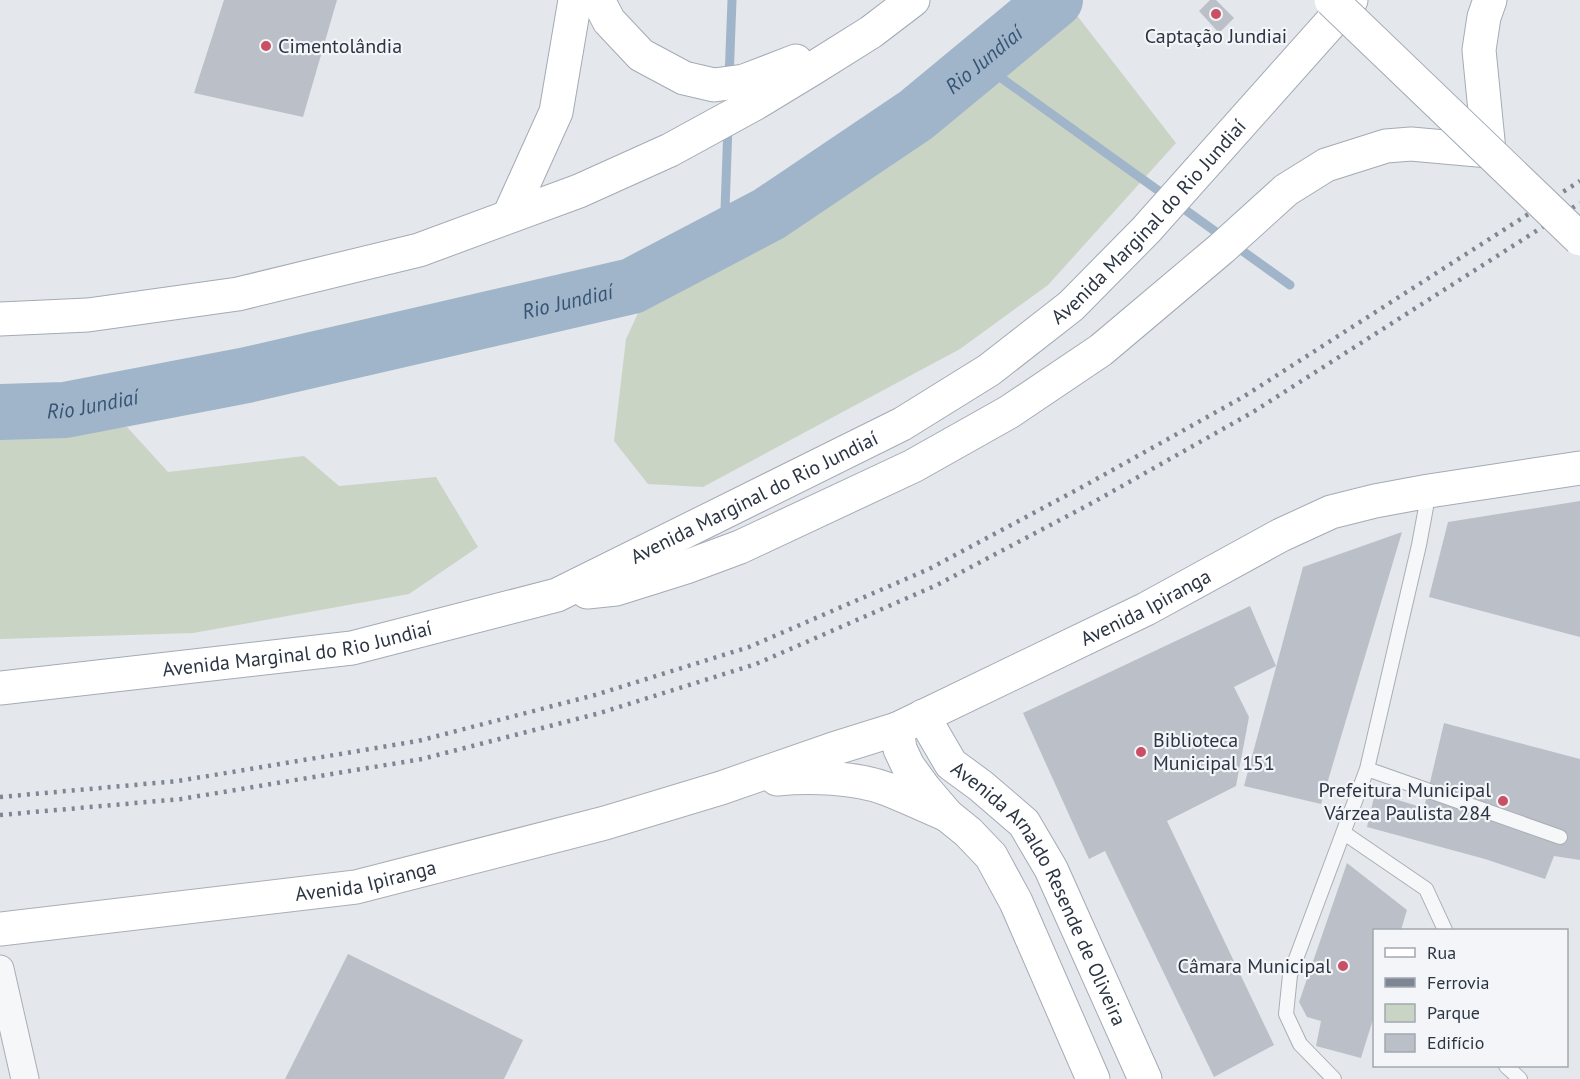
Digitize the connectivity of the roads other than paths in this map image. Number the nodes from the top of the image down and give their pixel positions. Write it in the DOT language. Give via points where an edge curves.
graph roads {
  1 [pos="575,0"];
  2 [pos="598,0"];
  3 [pos="913,0"];
  4 [pos="1331,0"];
  5 [pos="1351,0"];
  6 [pos="1490,0"];
  7 [pos="870,32"];
  8 [pos="1489,151"];
  9 [pos="509,216"];
  10 [pos="1580,239"];
  11 [pos="0,319"];
  12 [pos="1580,468"];
  13 [pos="1429,491"];
  14 [pos="556,595"];
  15 [pos="0,688"];
  16 [pos="910,723"];
  17 [pos="1367,770"];
  18 [pos="722,788"];
  19 [pos="947,815"];
  20 [pos="1344,833"];
  21 [pos="1560,837"];
  22 [pos="0,928"];
  23 [pos="1445,929"];
  24 [pos="1079,932"];
  25 [pos="1039,955"];
  26 [pos="0,969"];
  27 [pos="1508,1067"];
  28 [pos="25,1079"];
  29 [pos="1093,1079"];
  30 [pos="1145,1079"];
  31 [pos="1334,1079"];
  32 [pos="1520,1079"];
  1 -- 9 [label="main road" via="556,111"];
  2 -- 7 [label="main road" via="609,21 641,55 684,78 714,85 744,81"];
  3 -- 7 [label="main road"];
  4 -- 8 [label="main road, bridge"];
  5 -- 14 [label="main road, Avenida Marginal do Rio Jundiaí" via="1146,230 1071,306 989,370 902,424"];
  6 -- 8 [label="main road" via="1479,50"];
  7 -- 9 [label="main road" via="756,103 670,150 579,191"];
  8 -- 10 [label="main road, bridge"];
  8 -- 14 [label="main road" via="1411,144 1386,146 1326,165 1286,190 1101,350 1009,412 913,466 686,567 616,589"];
  9 -- 11 [label="main road" via="419,250 238,294 88,315"];
  12 -- 13 [label="main road, Avenida Ipiranga"];
  13 -- 16 [label="main road, Avenida Ipiranga" via="1330,512 1146,609"];
  13 -- 17 [label="lane"];
  14 -- 15 [label="main road, Avenida Marginal do Rio Jundiaí" via="352,648"];
  16 -- 18 [label="main road, Avenida Ipiranga"];
  16 -- 19 [label="main road, Avenida Arnaldo Resende de Oliveira" via="900,749 908,766"];
  16 -- 24 [label="main road, Avenida Arnaldo Resende de Oliveira" via="951,764 1024,823 1051,869"];
  17 -- 20 [label="lane"];
  17 -- 21 [label="lane"];
  18 -- 19 [label="main road, Avenida Ipiranga" via="794,778 850,781 885,788"];
  18 -- 22 [label="main road, Avenida Ipiranga" via="605,823 356,887"];
  19 -- 25 [label="main road, Avenida Arnaldo Resende de Oliveira" via="991,856"];
  20 -- 23 [label="lane" via="1426,889"];
  20 -- 31 [label="lane" via="1290,975 1286,1014 1300,1044"];
  24 -- 25 [label="main road"];
  24 -- 30 [label="main road, Avenida Arnaldo Resende de Oliveira"];
  25 -- 29 [label="main road, Avenida Arnaldo Resende de Oliveira"];
  26 -- 28 [label="street"];
  27 -- 32 [label="lane"];
}
